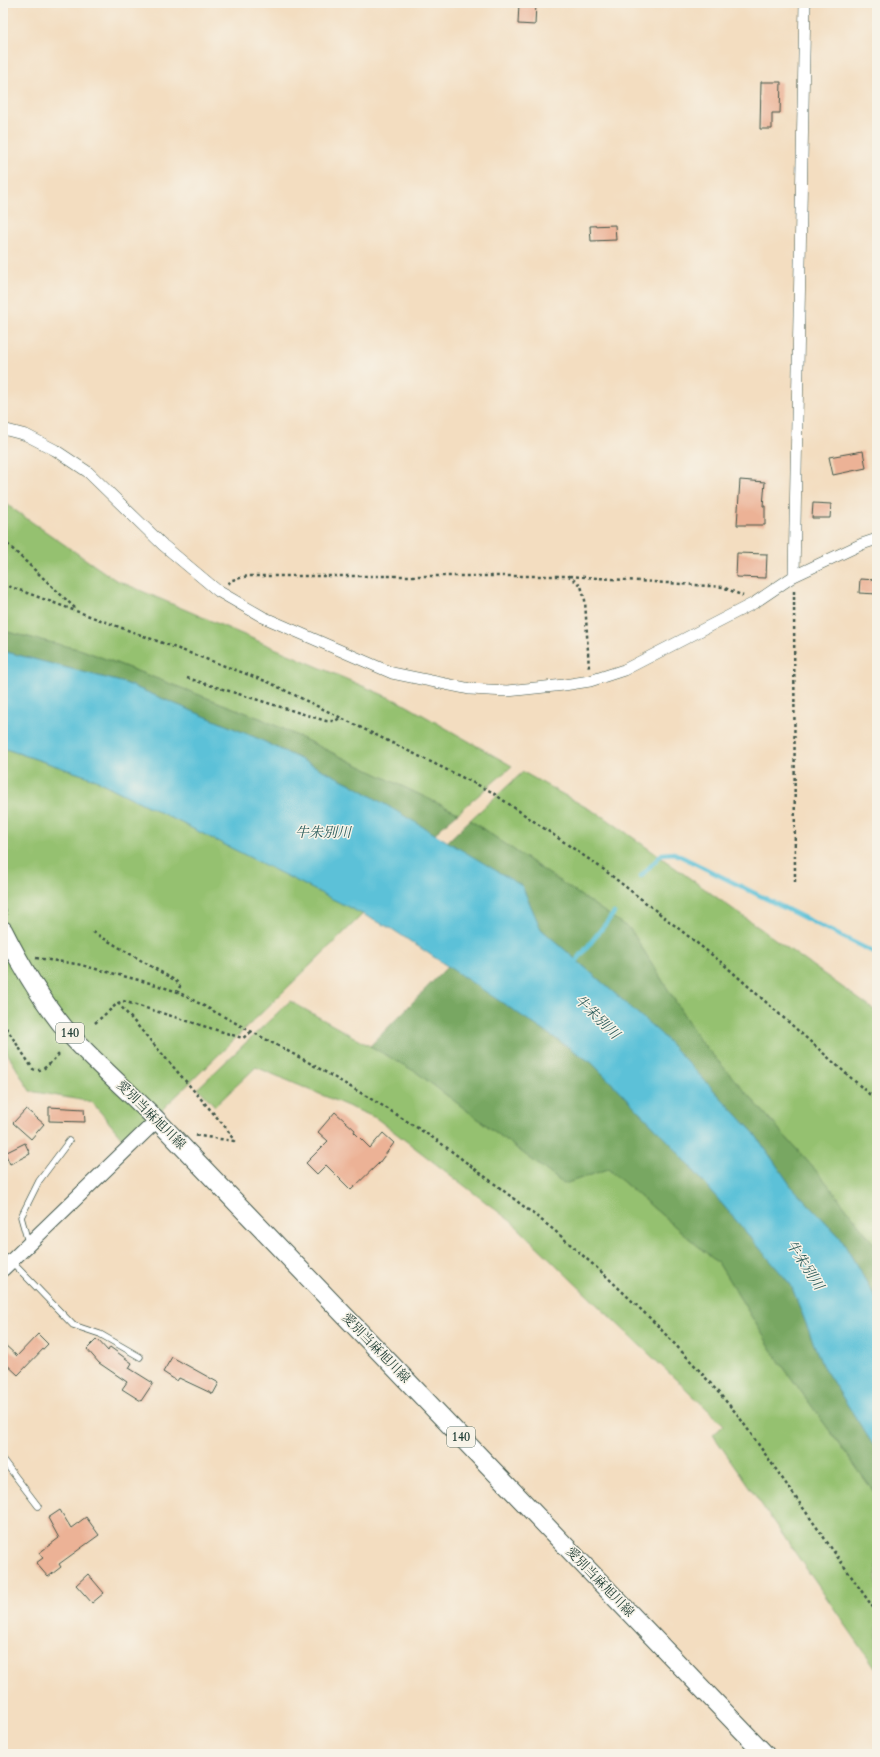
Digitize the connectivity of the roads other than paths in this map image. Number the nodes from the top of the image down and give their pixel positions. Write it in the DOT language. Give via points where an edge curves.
graph roads {
  1 [pos="805,3"];
  2 [pos="3,429"];
  3 [pos="877,539"];
  4 [pos="794,576"];
  5 [pos="6,925"];
  6 [pos="157,1120"];
  7 [pos="69,1141"];
  8 [pos="29,1244"];
  9 [pos="7,1265"];
  10 [pos="140,1357"];
  11 [pos="3,1460"];
  12 [pos="38,1506"];
  13 [pos="765,1754"];
  1 -- 4 [label="street"];
  2 -- 4 [label="street" via="26,435 88,472 163,545 218,591 263,617 392,673 437,684 478,690 507,690 590,681 624,670 754,603"];
  3 -- 4 [label="street"];
  5 -- 6 [label="main road, 愛別当麻旭川線 / 140" via="21,966 46,1003 73,1037"];
  6 -- 8 [label="street"];
  6 -- 13 [label="main road, 愛別当麻旭川線 / 140"];
  7 -- 8 [label="lane" via="39,1181 21,1217"];
  8 -- 9 [label="street"];
  9 -- 10 [label="lane" via="73,1325 100,1334"];
  11 -- 12 [label="lane"];
}
